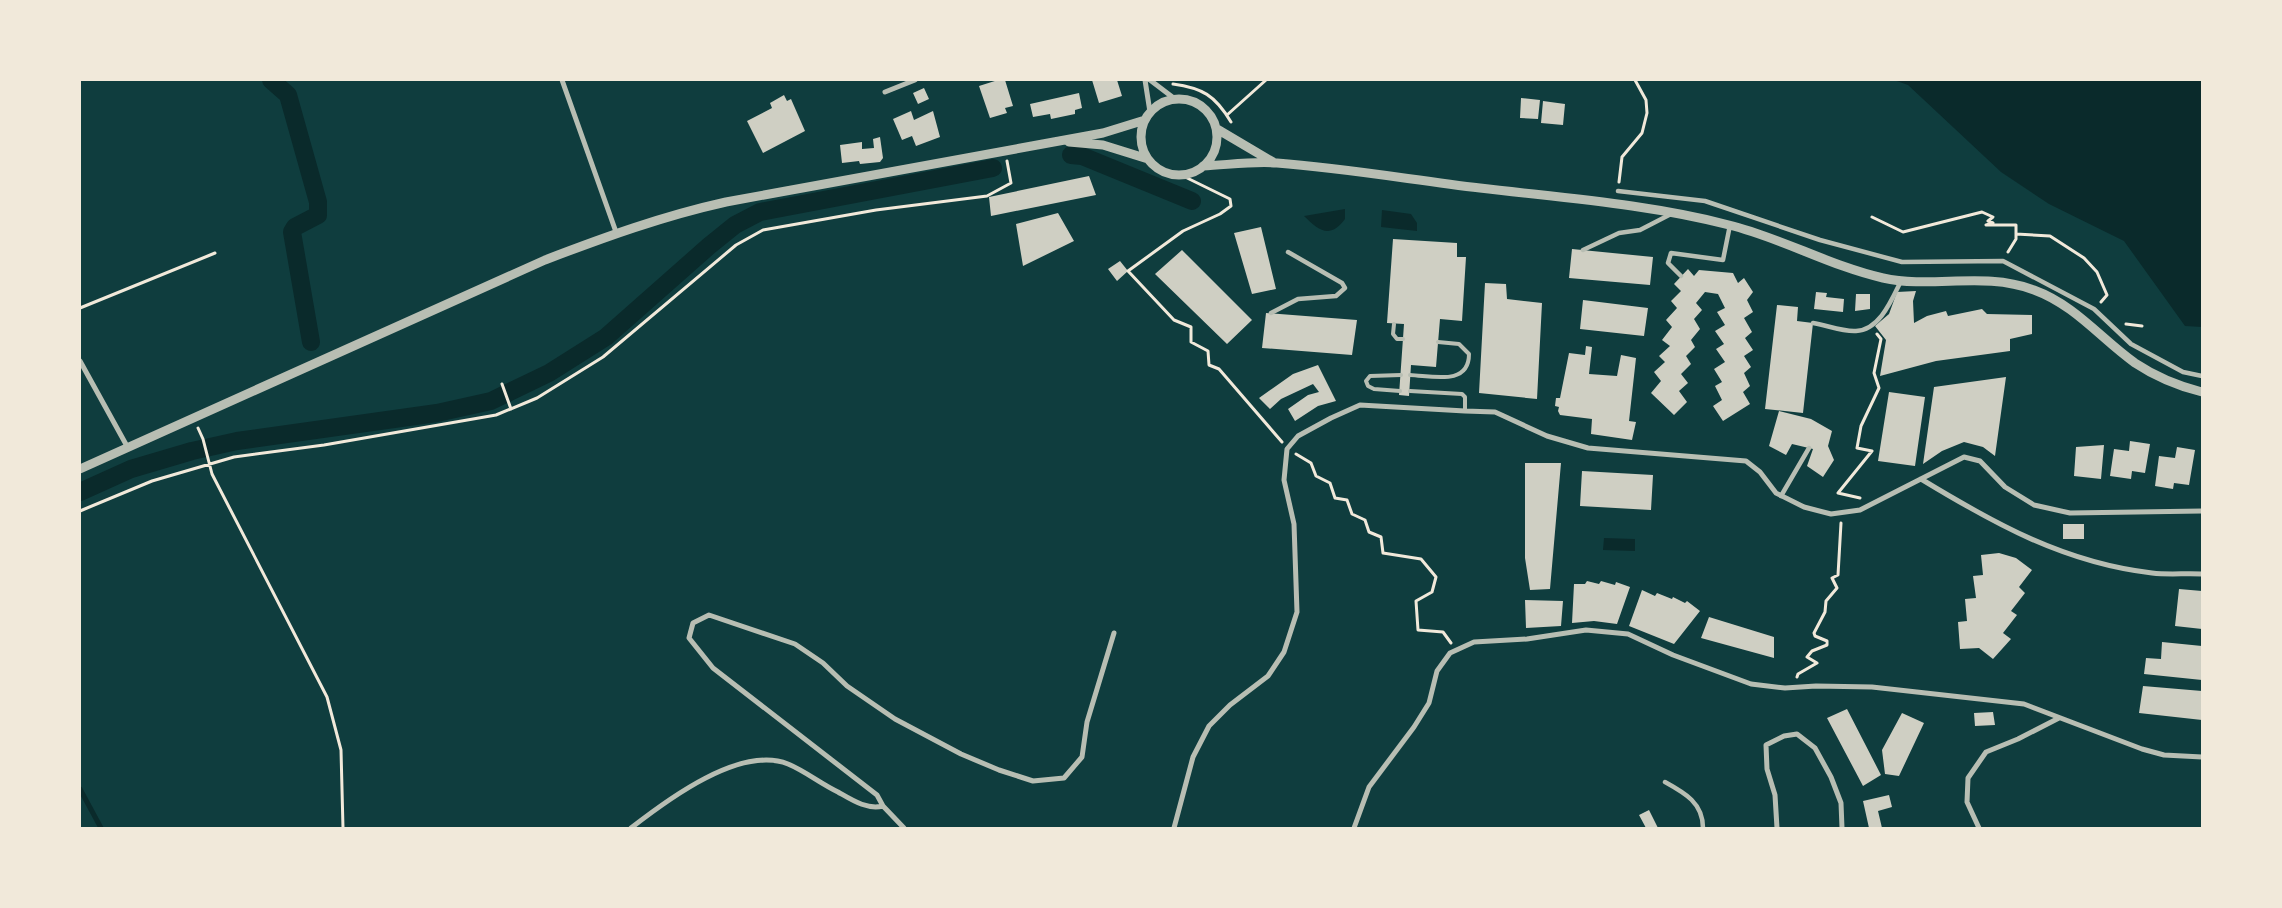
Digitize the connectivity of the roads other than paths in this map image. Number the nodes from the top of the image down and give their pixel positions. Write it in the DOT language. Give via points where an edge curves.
graph roads {
  1 [pos="562,80"];
  2 [pos="915,80"];
  3 [pos="1144,80"];
  4 [pos="1150,80"];
  5 [pos="885,92"];
  6 [pos="1175,99"];
  7 [pos="1148,116"];
  8 [pos="1217,130"];
  9 [pos="1056,141"];
  10 [pos="1148,159"];
  11 [pos="1275,163"];
  12 [pos="1203,166"];
  13 [pos="1618,191"];
  14 [pos="1674,213"];
  15 [pos="1730,225"];
  16 [pos="616,232"];
  17 [pos="1583,250"];
  18 [pos="1288,252"];
  19 [pos="1681,276"];
  20 [pos="1901,281"];
  21 [pos="1271,313"];
  22 [pos="1813,323"];
  23 [pos="1394,324"];
  24 [pos="1404,339"];
  25 [pos="1438,342"];
  26 [pos="80,361"];
  27 [pos="1401,375"];
  28 [pos="1410,375"];
  29 [pos="2202,376"];
  30 [pos="1400,391"];
  31 [pos="1410,391"];
  32 [pos="2202,392"];
  33 [pos="1465,411"];
  34 [pos="128,448"];
  35 [pos="1809,448"];
  36 [pos="80,469"];
  37 [pos="1921,479"];
  38 [pos="1781,496"];
  39 [pos="2202,511"];
  40 [pos="2202,574"];
  41 [pos="1114,633"];
  42 [pos="2059,718"];
  43 [pos="2202,757"];
  44 [pos="1665,782"];
  45 [pos="883,806"];
  46 [pos="632,828"];
  47 [pos="904,828"];
  48 [pos="1174,828"];
  49 [pos="1354,828"];
  50 [pos="1703,828"];
  51 [pos="1777,828"];
  52 [pos="1842,828"];
  53 [pos="1979,828"];
  1 -- 16 [label="street"];
  2 -- 5 [label="street"];
  3 -- 7 [label="street"];
  4 -- 6 [label="street"];
  6 -- 7 [label="street" via="1162,104"];
  6 -- 8 [label="street" via="1197,103 1213,119"];
  7 -- 9 [label="street" via="1103,133"];
  7 -- 10 [label="street" via="1142,139"];
  8 -- 11 [label="street"];
  8 -- 12 [label="street" via="1215,150"];
  9 -- 10 [label="street" via="1103,145"];
  9 -- 16 [label="street" via="726,202"];
  10 -- 12 [label="street" via="1158,168 1181,175"];
  11 -- 12 [label="street"];
  11 -- 14 [label="street"];
  13 -- 29 [label="street" via="1705,201 1820,240 1902,262 2003,261 2094,308 2131,344 2183,372"];
  14 -- 15 [label="street"];
  14 -- 17 [label="street" via="1640,230 1619,233"];
  15 -- 19 [label="street" via="1723,260 1671,253 1668,263"];
  15 -- 20 [label="street" via="1862,272"];
  16 -- 34 [label="street" via="545,260"];
  18 -- 21 [label="street" via="1342,283 1345,288 1336,296 1298,299"];
  20 -- 22 [label="street" via="1884,314 1871,325 1856,331"];
  20 -- 32 [label="street" via="1987,279 2033,289 2076,312 2148,371 2164,380"];
  23 -- 24 [label="lane" via="1393,334 1397,339"];
  25 -- 28 [label="lane" via="1459,344 1469,354 1467,368 1462,374 1449,377"];
  26 -- 34 [label="street"];
  27 -- 30 [label="lane" via="1370,376 1366,381 1374,389"];
  31 -- 33 [label="lane" via="1462,394"];
  33 -- 38 [label="street" via="1495,412 1547,436 1588,448 1746,461"];
  33 -- 48 [label="street" via="1360,405 1298,436 1287,449 1284,480 1294,524 1297,612 1284,652 1268,676 1209,726 1193,757"];
  34 -- 36 [label="street"];
  35 -- 38 [label="street"];
  37 -- 38 [label="street" via="1860,510 1831,514 1804,508"];
  37 -- 39 [label="street" via="1964,457 1980,461 2005,487 2034,505 2070,513"];
  37 -- 40 [label="street" via="1985,518 2044,546 2080,558 2152,573"];
  41 -- 45 [label="street" via="1087,722 1082,757 1064,778 1033,781 961,754 895,719 795,644 709,615 693,623 689,638 712,668 877,795"];
  42 -- 43 [label="street" via="2142,750"];
  42 -- 49 [label="street" via="2024,704 1872,687 1785,688 1750,684 1628,634 1586,630 1527,639 1474,642 1455,650 1436,671 1429,703 1369,786"];
  42 -- 53 [label="street" via="1986,752 1968,778 1967,802"];
  44 -- 50 [label="street" via="1690,796 1703,816"];
  45 -- 46 [label="street" via="873,809 855,802 788,764 766,759 733,766 703,781 667,800"];
  45 -- 47 [label="street"];
  51 -- 52 [label="street" via="1766,745 1797,734 1815,748 1831,778 1840,802"];
}
